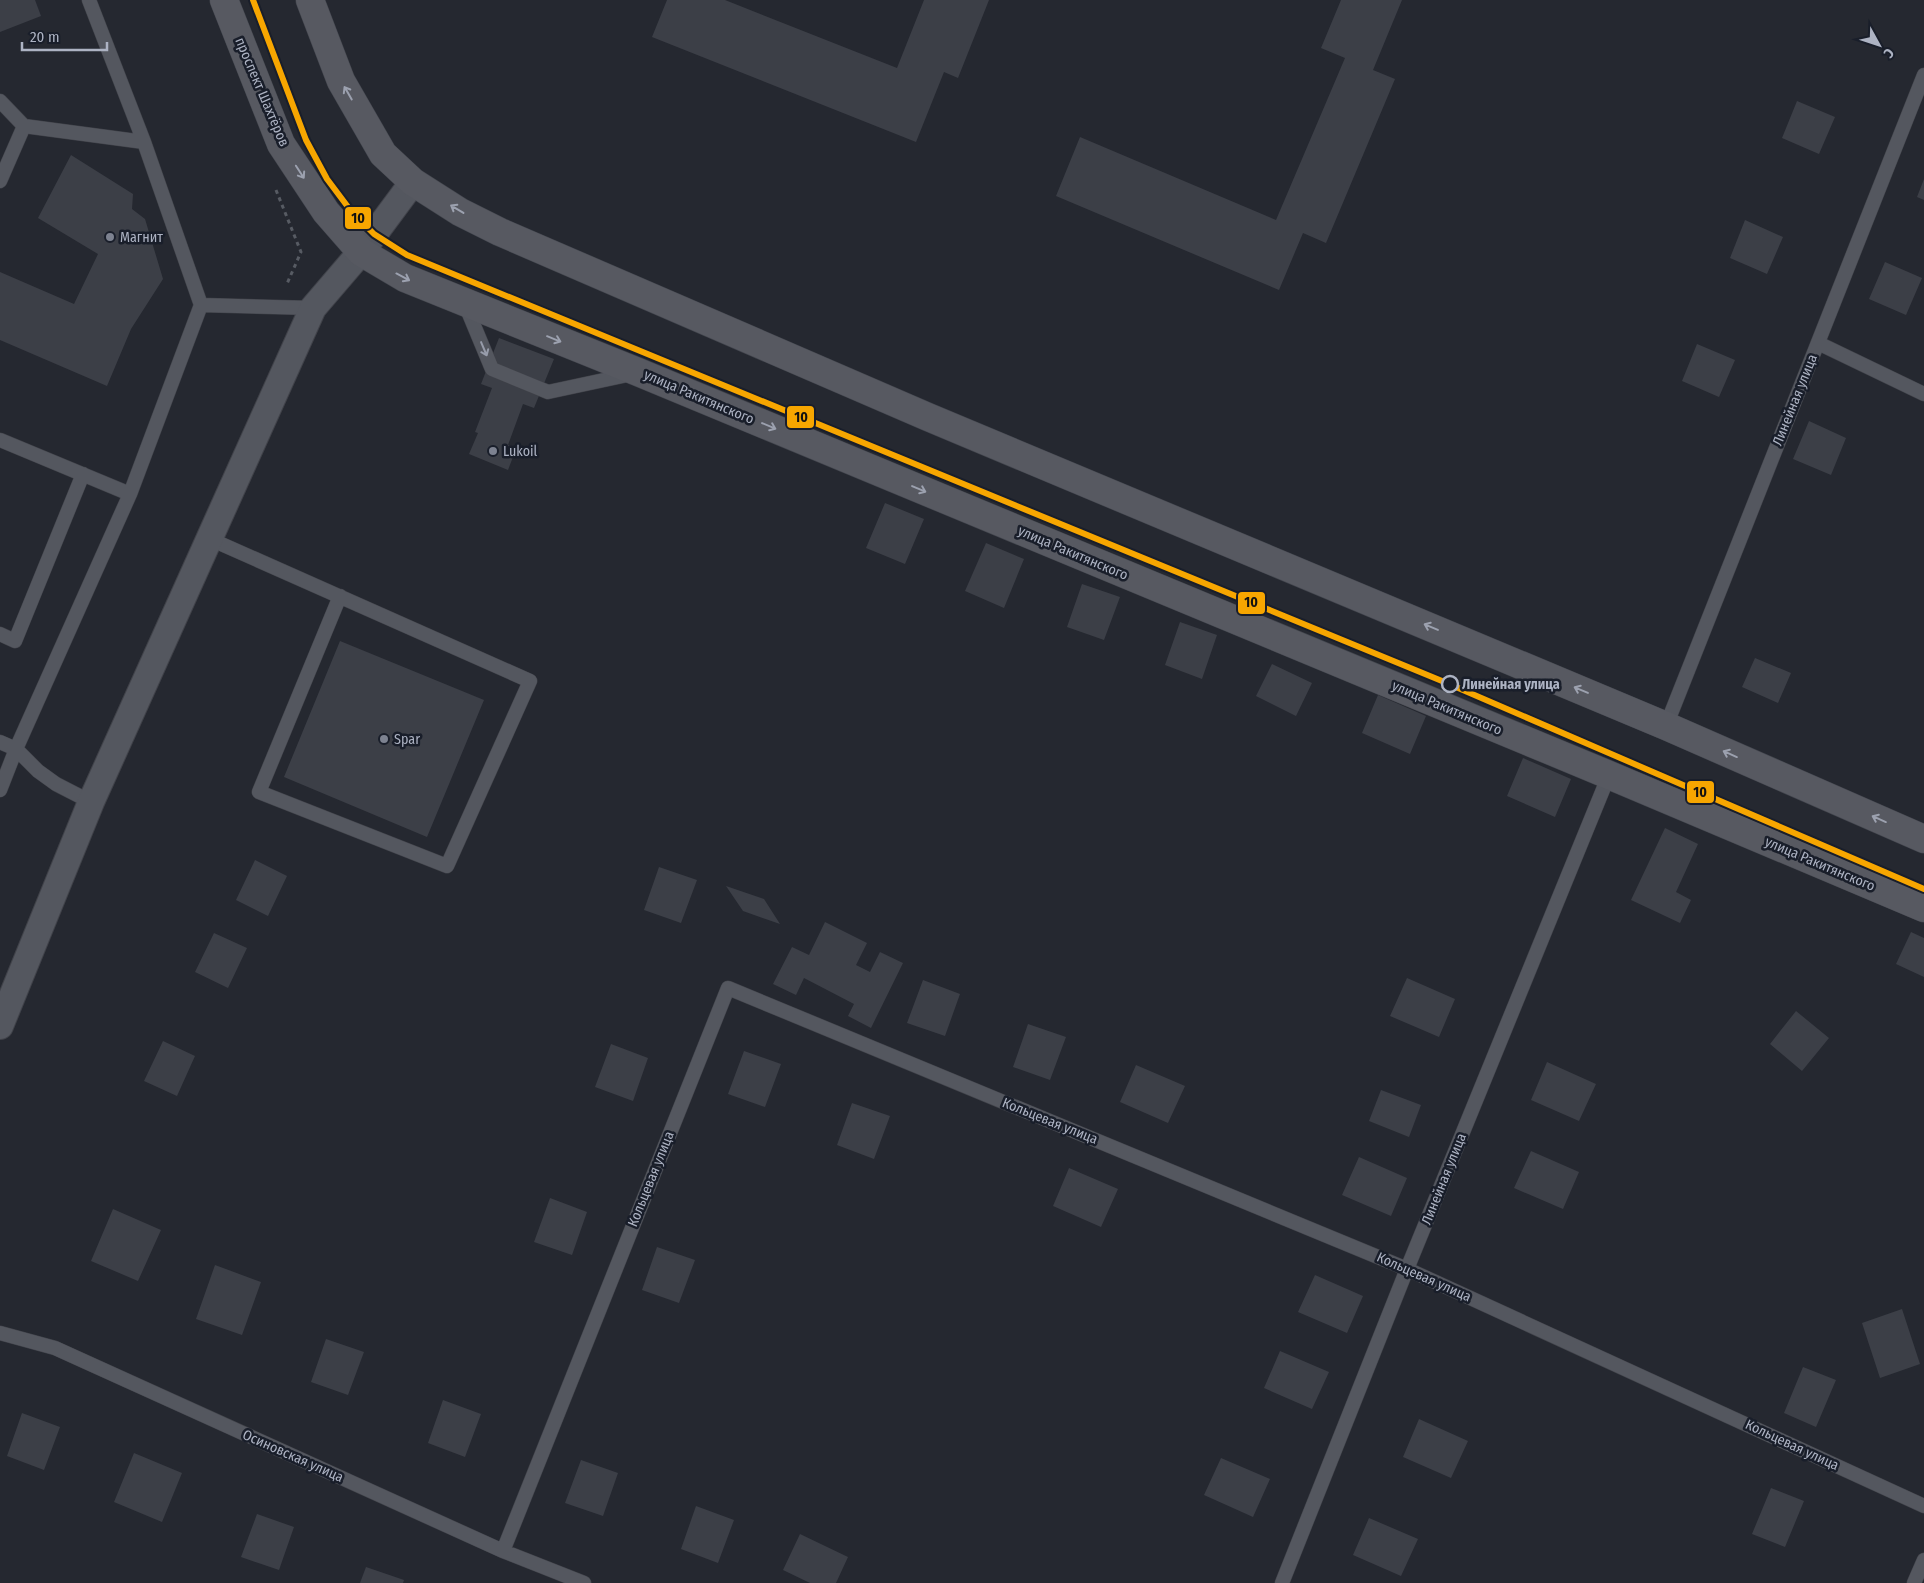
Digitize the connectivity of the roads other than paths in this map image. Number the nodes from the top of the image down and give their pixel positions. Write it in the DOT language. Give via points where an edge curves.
graph roads {
  1 [pos="89,0"];
  2 [pos="224,0"];
  3 [pos="310,0"];
  4 [pos="1924,75"];
  5 [pos="0,101"];
  6 [pos="24,126"];
  7 [pos="144,142"];
  8 [pos="0,181"];
  9 [pos="413,182"];
  10 [pos="362,252"];
  11 [pos="465,304"];
  12 [pos="202,305"];
  13 [pos="313,308"];
  14 [pos="1818,343"];
  15 [pos="638,372"];
  16 [pos="1924,394"];
  17 [pos="0,440"];
  18 [pos="82,474"];
  19 [pos="130,494"];
  20 [pos="210,539"];
  21 [pos="340,596"];
  22 [pos="0,634"];
  23 [pos="1666,726"];
  24 [pos="0,742"];
  25 [pos="16,749"];
  26 [pos="1609,775"];
  27 [pos="0,790"];
  28 [pos="91,802"];
  29 [pos="1924,839"];
  30 [pos="1924,908"];
  31 [pos="0,1026"];
  32 [pos="1407,1268"];
  33 [pos="0,1333"];
  34 [pos="1924,1506"];
  35 [pos="503,1551"];
  36 [pos="1924,1560"];
  37 [pos="584,1583"];
  38 [pos="1282,1583"];
  39 [pos="1914,1583"];
  1 -- 7 [label="lane"];
  2 -- 10 [label="main road, проспект Шахтёров, one-way" via="281,144 326,212"];
  9 -- 3 [label="main road, one-way" via="383,154 341,81"];
  4 -- 14 [label="lane, Линейная улица"];
  5 -- 6 [label="lane"];
  6 -- 7 [label="lane"];
  6 -- 8 [label="lane"];
  7 -- 12 [label="lane"];
  9 -- 10 [label="street"];
  23 -- 9 [label="main road, one-way" via="937,421 500,232 460,212"];
  10 -- 11 [label="main road, улица Ракитянского, one-way" via="405,278"];
  10 -- 13 [label="street"];
  11 -- 15 [label="main road, улица Ракитянского, one-way"];
  11 -- 15 [label="lane, one-way" via="492,369 548,392"];
  12 -- 13 [label="lane"];
  12 -- 19 [label="lane"];
  13 -- 20 [label="street"];
  14 -- 16 [label="lane"];
  14 -- 23 [label="lane, Линейная улица"];
  15 -- 26 [label="main road, улица Ракитянского, one-way"];
  17 -- 18 [label="lane"];
  18 -- 19 [label="lane"];
  18 -- 22 [label="lane" via="14,641"];
  19 -- 25 [label="lane"];
  20 -- 21 [label="lane"];
  20 -- 28 [label="street"];
  21 -- 21 [label="lane" via="530,680 447,866 259,792"];
  29 -- 23 [label="main road, one-way"];
  24 -- 25 [label="lane"];
  25 -- 27 [label="lane"];
  25 -- 28 [label="lane" via="56,784"];
  26 -- 30 [label="main road, улица Ракитянского"];
  26 -- 32 [label="lane, Линейная улица"];
  28 -- 31 [label="street"];
  32 -- 34 [label="lane, Кольцевая улица"];
  32 -- 35 [label="lane, Кольцевая улица" via="728,988"];
  32 -- 38 [label="lane, Линейная улица"];
  33 -- 35 [label="lane, Осиновская улица" via="54,1348"];
  35 -- 37 [label="lane, Осиновская улица"];
  36 -- 39 [label="lane"];
}
